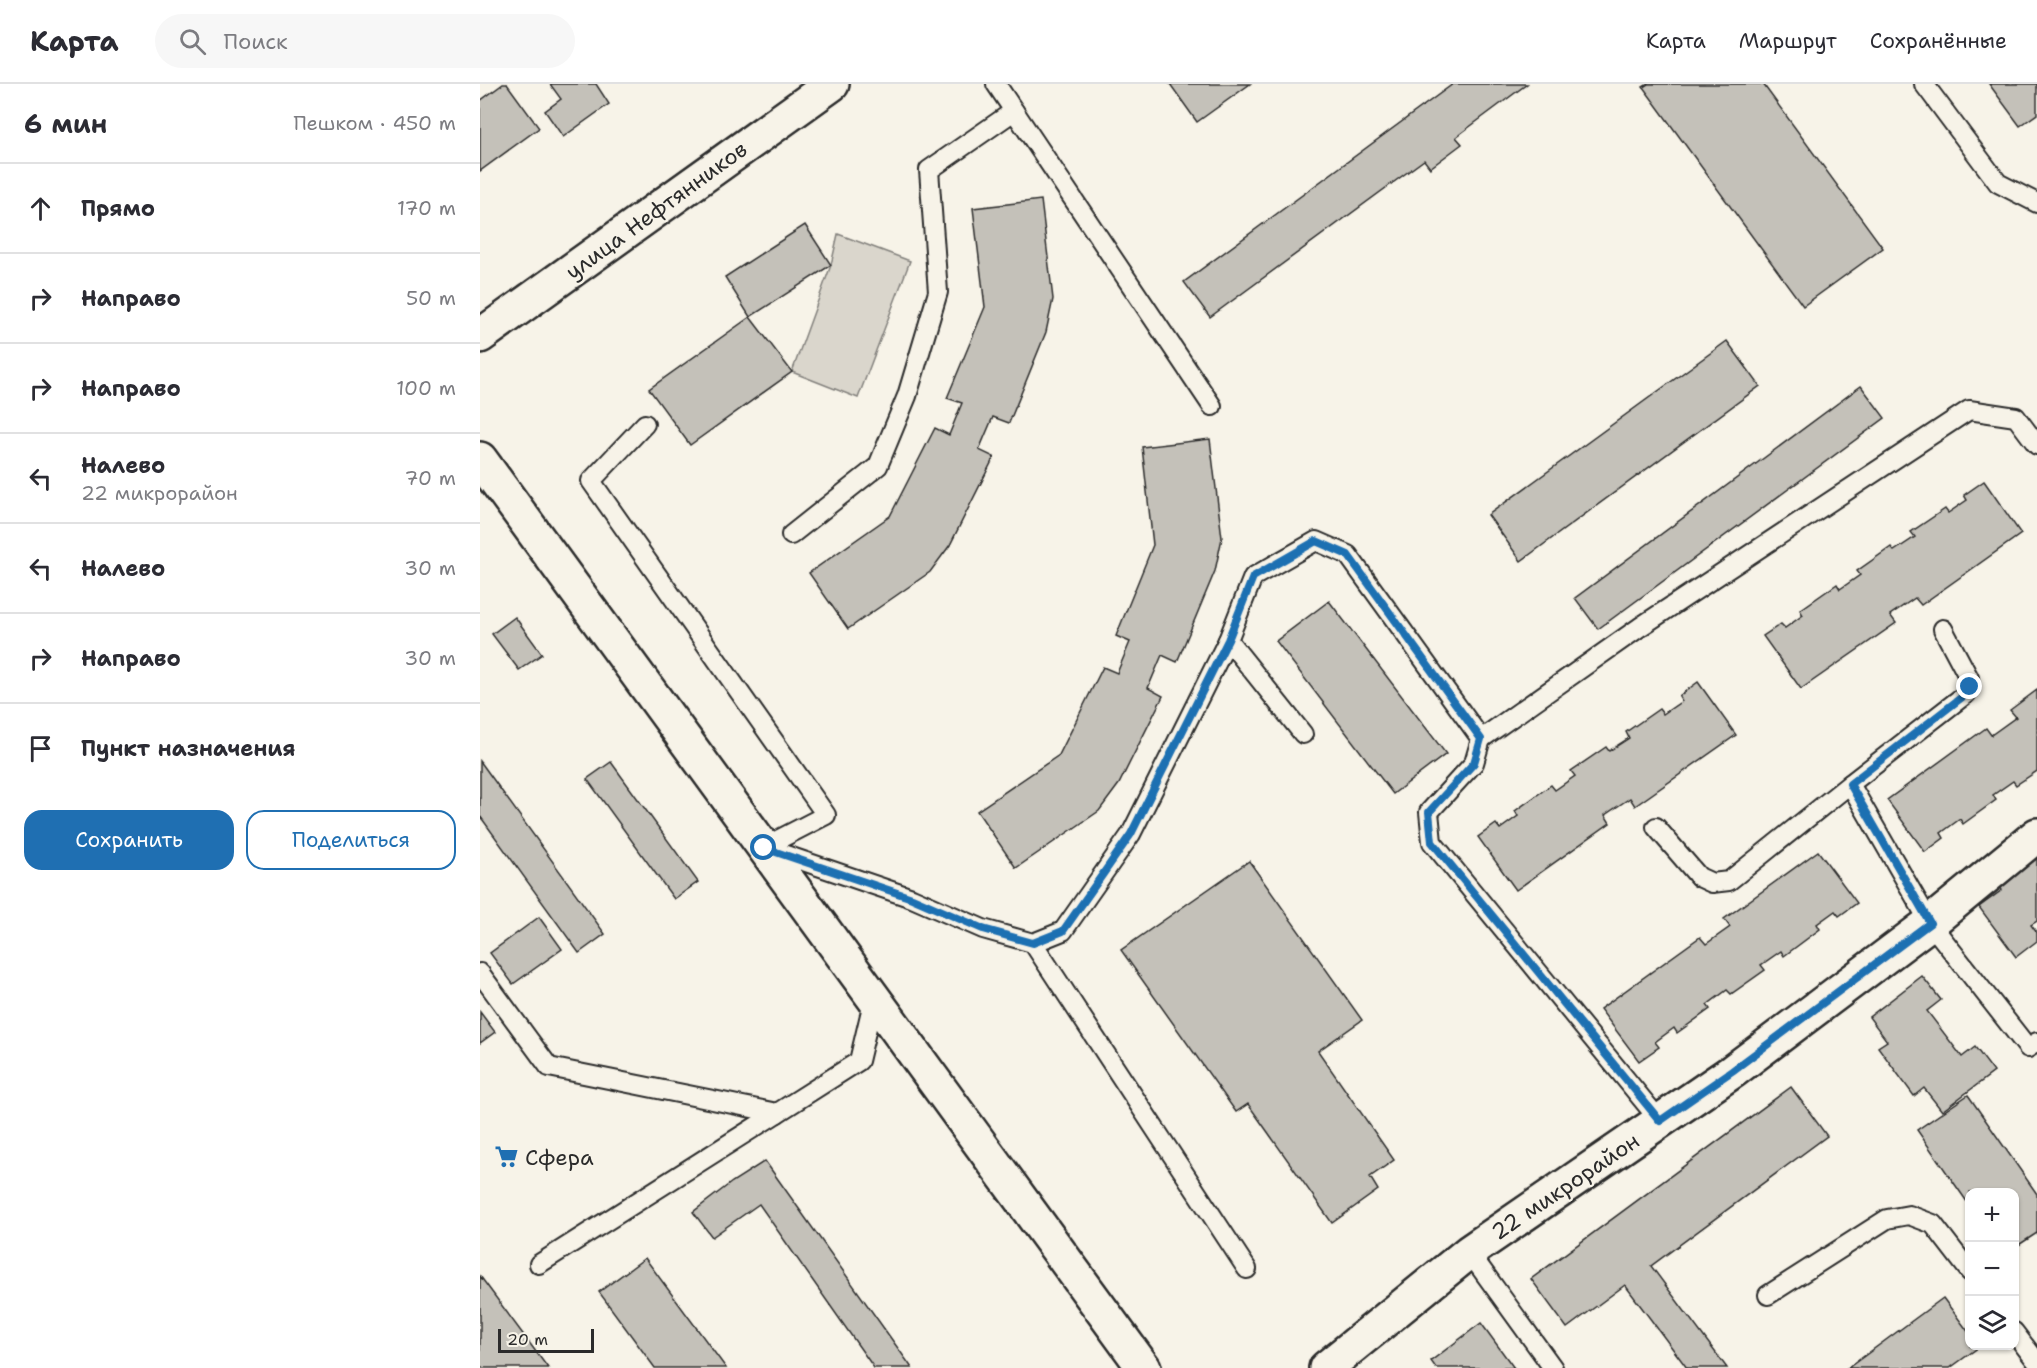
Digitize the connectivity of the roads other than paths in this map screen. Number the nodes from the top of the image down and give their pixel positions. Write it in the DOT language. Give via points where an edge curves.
graph roads {
  1 [pos="832,84"];
  2 [pos="996,84"];
  3 [pos="1924,84"];
  4 [pos="1014,111"];
  5 [pos="2037,203"];
  6 [pos="480,336"];
  7 [pos="1212,405"];
  8 [pos="645,424"];
  9 [pos="2037,446"];
  10 [pos="480,459"];
  11 [pos="791,535"];
  12 [pos="1942,629"];
  13 [pos="1228,640"];
  14 [pos="1303,734"];
  15 [pos="1481,739"];
  16 [pos="1850,784"];
  17 [pos="1656,827"];
  18 [pos="2037,835"];
  19 [pos="764,848"];
  20 [pos="1930,923"];
  21 [pos="1033,943"];
  22 [pos="480,973"];
  23 [pos="874,998"];
  24 [pos="2034,1050"];
  25 [pos="777,1113"];
  26 [pos="1660,1121"];
  27 [pos="1469,1252"];
  28 [pos="539,1264"];
  29 [pos="1965,1266"];
  30 [pos="1248,1269"];
  31 [pos="1768,1295"];
  32 [pos="2019,1339"];
  33 [pos="2037,1362"];
  34 [pos="1144,1368"];
  35 [pos="1326,1368"];
  36 [pos="1553,1368"];
  1 -- 6 [label="street, улица Нефтянников"];
  2 -- 4 [label="lane"];
  3 -- 5 [label="lane" via="1998,183"];
  4 -- 7 [label="lane"];
  4 -- 11 [label="lane" via="929,171 938,292 907,396 878,466"];
  8 -- 19 [label="lane" via="591,481 826,814"];
  9 -- 15 [label="lane" via="2016,417 1970,410 1640,627"];
  10 -- 19 [label="street"];
  12 -- 16 [label="lane" via="1969,678 1966,694"];
  13 -- 14 [label="lane"];
  13 -- 15 [label="lane" via="1253,577 1316,541 1348,555"];
  13 -- 21 [label="lane" via="1131,834 1063,931"];
  15 -- 26 [label="lane" via="1474,763 1429,812 1432,842"];
  16 -- 17 [label="lane" via="1729,881 1712,883 1699,877"];
  16 -- 20 [label="lane"];
  18 -- 20 [label="street, 22 микрорайон"];
  19 -- 21 [label="lane" via="912,898 983,929"];
  19 -- 23 [label="street"];
  20 -- 24 [label="lane"];
  20 -- 26 [label="street, 22 микрорайон"];
  21 -- 30 [label="lane"];
  22 -- 25 [label="lane" via="549,1067"];
  23 -- 25 [label="lane" via="859,1061"];
  23 -- 34 [label="street"];
  25 -- 28 [label="lane"];
  26 -- 27 [label="street, 22 микрорайон"];
  27 -- 35 [label="street, 22 микрорайон"];
  27 -- 36 [label="lane"];
  29 -- 31 [label="lane" via="1933,1224 1909,1215 1887,1219"];
  32 -- 33 [label="lane"];
}
